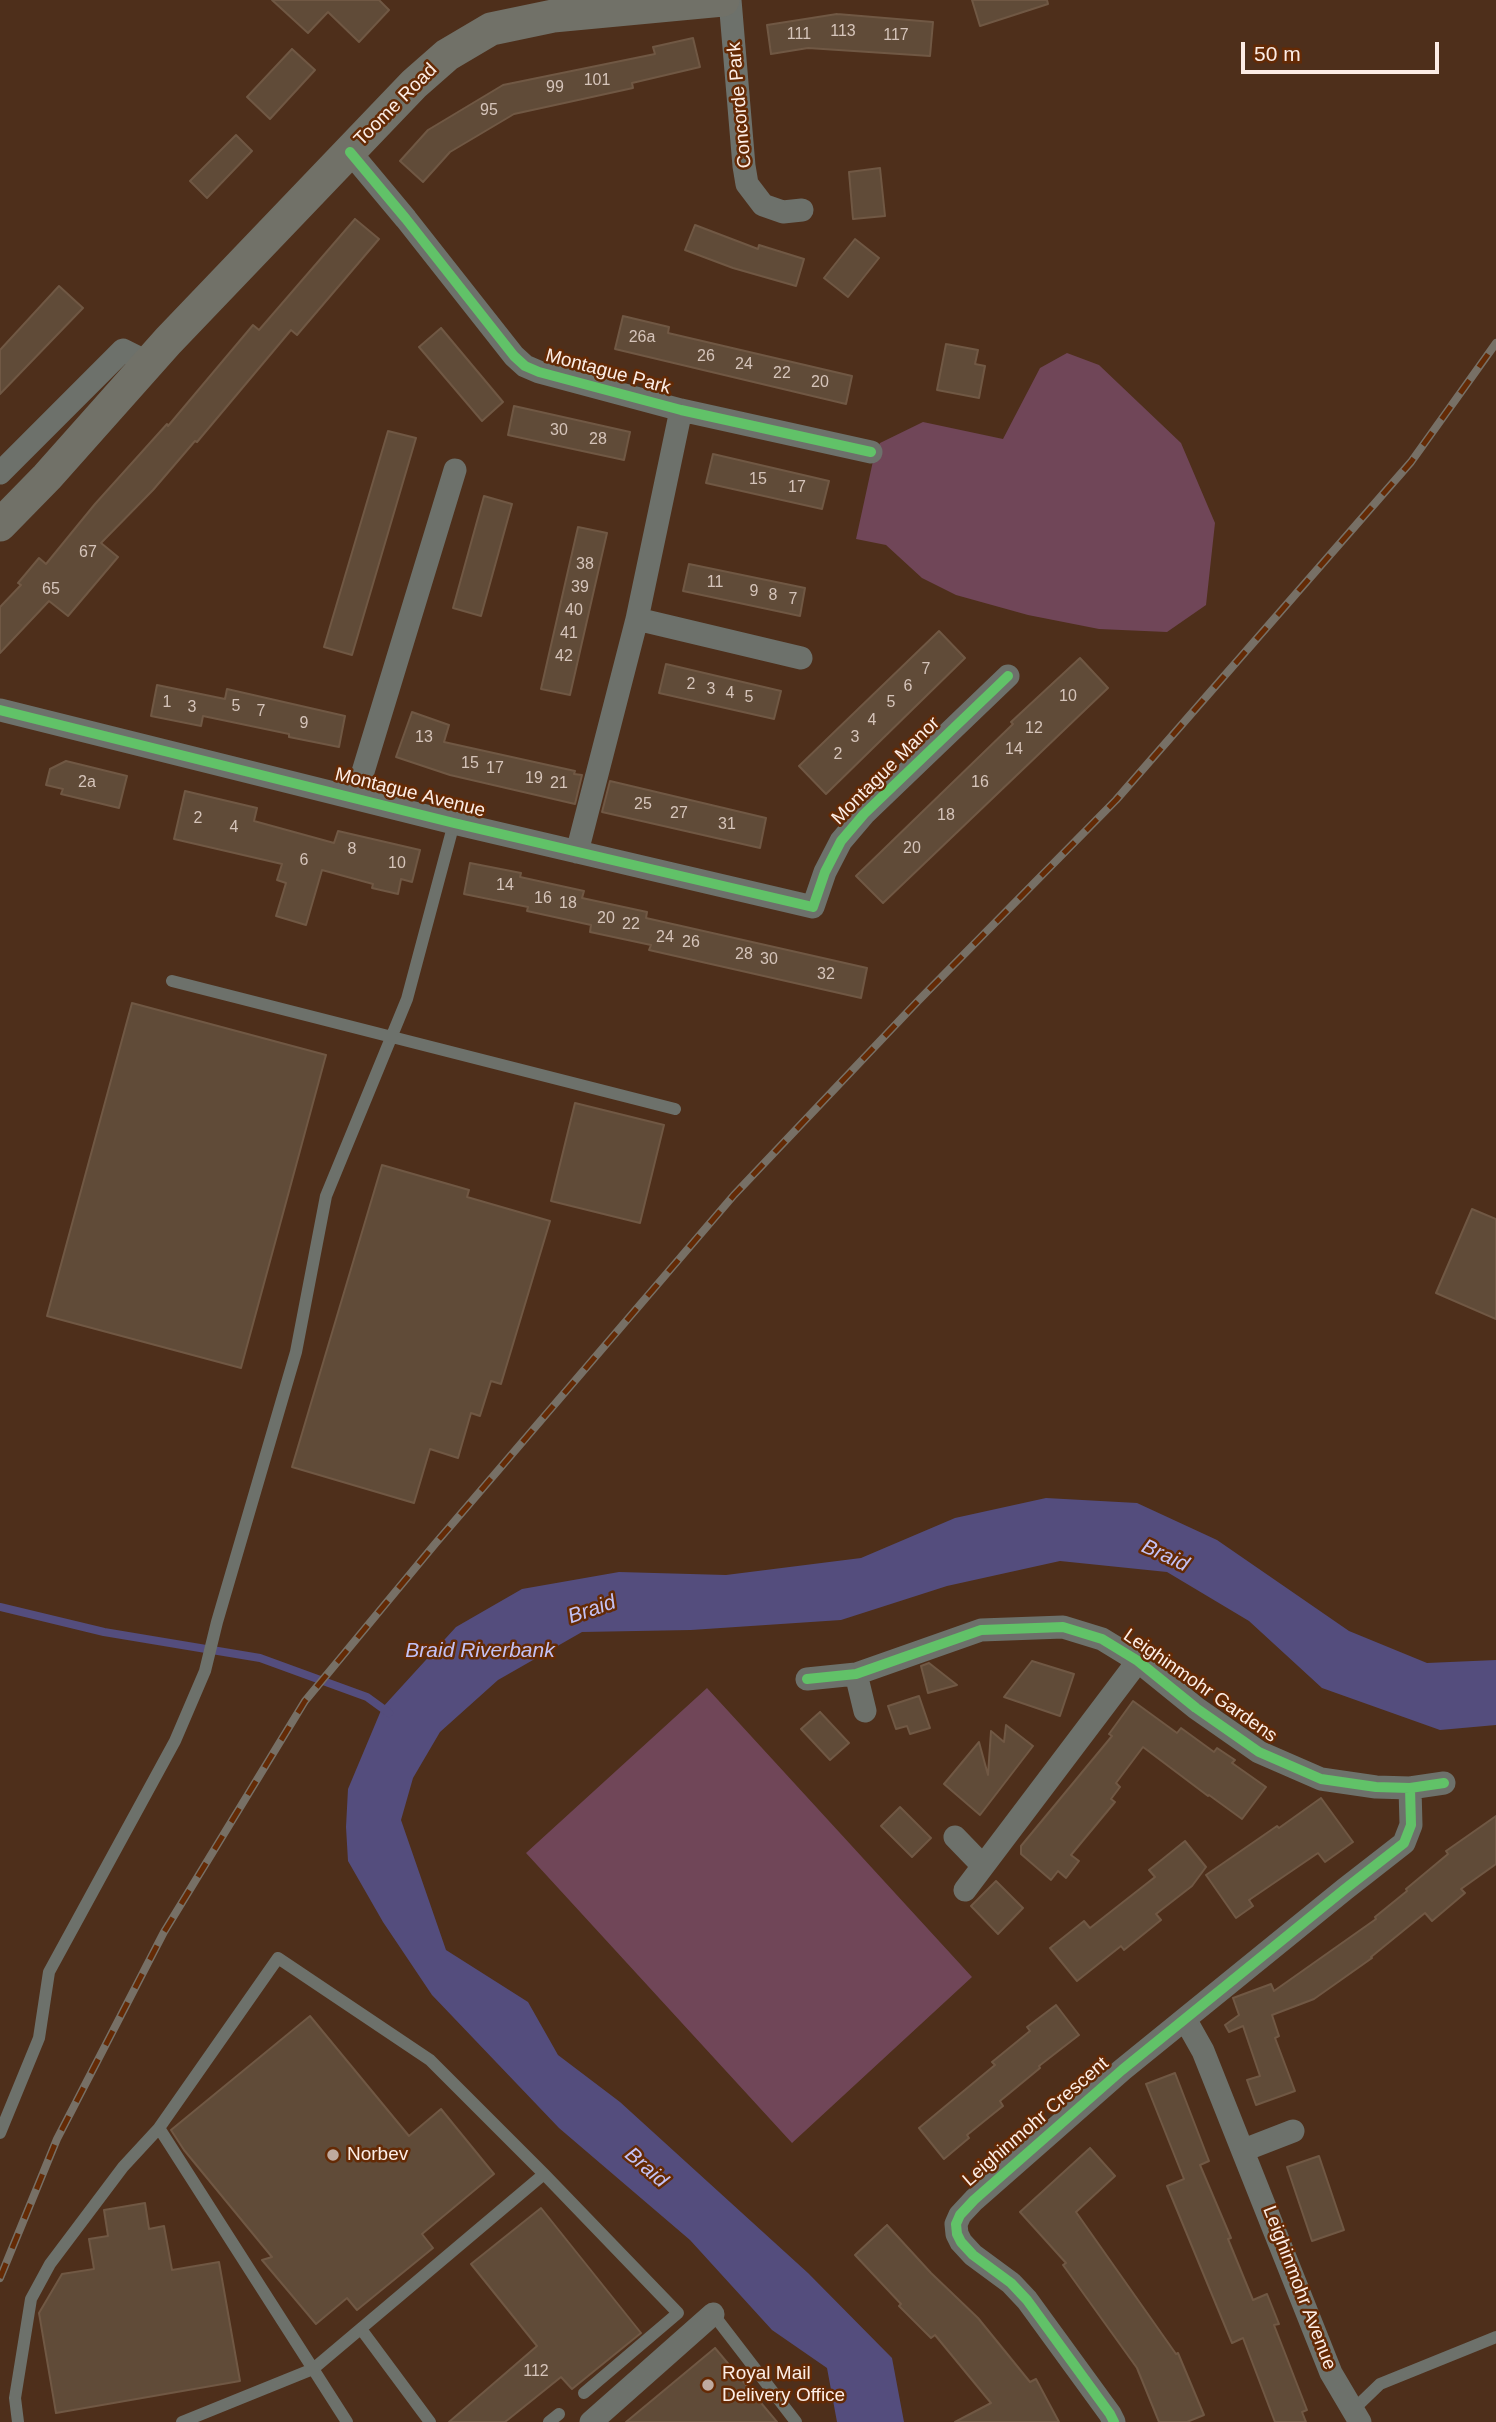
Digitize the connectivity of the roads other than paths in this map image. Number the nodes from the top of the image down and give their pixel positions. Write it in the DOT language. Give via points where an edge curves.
graph roads {
  1 [pos="723,0"];
  2 [pos="730,0"];
  3 [pos="552,8"];
  4 [pos="350,152"];
  5 [pos="802,210"];
  6 [pos="149,363"];
  7 [pos="681,410"];
  8 [pos="871,452"];
  9 [pos="455,470"];
  10 [pos="0,473"];
  11 [pos="0,525"];
  12 [pos="637,619"];
  13 [pos="801,657"];
  14 [pos="1008,676"];
  15 [pos="0,710"];
  16 [pos="355,798"];
  17 [pos="454,823"];
  18 [pos="577,852"];
  19 [pos="813,907"];
  20 [pos="172,981"];
  21 [pos="393,1038"];
  22 [pos="675,1109"];
  23 [pos="1138,1661"];
  24 [pos="856,1674"];
  25 [pos="807,1679"];
  26 [pos="864,1710"];
  27 [pos="1444,1783"];
  28 [pos="1410,1788"];
  29 [pos="955,1837"];
  30 [pos="983,1866"];
  31 [pos="965,1890"];
  32 [pos="1185,2019"];
  33 [pos="159,2128"];
  34 [pos="1293,2131"];
  35 [pos="0,2133"];
  36 [pos="1244,2150"];
  37 [pos="544,2174"];
  38 [pos="713,2314"];
  39 [pos="361,2329"];
  40 [pos="1496,2337"];
  41 [pos="313,2369"];
  42 [pos="584,2393"];
  43 [pos="1357,2416"];
  44 [pos="18,2422"];
  45 [pos="181,2422"];
  46 [pos="347,2422"];
  47 [pos="430,2422"];
  48 [pos="590,2422"];
  49 [pos="796,2422"];
  50 [pos="1114,2422"];
  1 -- 3 [label="main road, Toome Road"];
  2 -- 5 [label="street, Concorde Park" via="747,184 763,205 783,212"];
  3 -- 4 [label="main road, Toome Road" via="491,29 447,55"];
  4 -- 6 [label="main road, Toome Road"];
  4 -- 7 [label="street, Montague Park" via="525,366"];
  6 -- 10 [label="street" via="122,350"];
  6 -- 11 [label="main road, Toome Road"];
  7 -- 8 [label="street, Montague Park"];
  7 -- 12 [label="street, Montague Park"];
  9 -- 16 [label="street"];
  12 -- 13 [label="street"];
  12 -- 18 [label="street, Montague Park"];
  14 -- 19 [label="street, Montague Manor" via="864,814 841,842"];
  15 -- 16 [label="street, Montague Avenue"];
  16 -- 17 [label="street, Montague Avenue"];
  17 -- 18 [label="street, Montague Avenue"];
  17 -- 21 [label="lane"];
  18 -- 19 [label="street, Montague Avenue"];
  20 -- 21 [label="lane"];
  21 -- 22 [label="lane"];
  21 -- 35 [label="lane" via="326,1195 296,1352 205,1671 175,1741 49,1972 39,2038"];
  23 -- 24 [label="street, Leighinmohr Gardens" via="1102,1639 1063,1627 981,1630"];
  23 -- 28 [label="street, Leighinmohr Gardens" via="1259,1752 1321,1779"];
  23 -- 30 [label="street, Leighinmohr Gardens"];
  24 -- 25 [label="street, Leighinmohr Gardens"];
  24 -- 26 [label="street"];
  27 -- 28 [label="street, Leighinmohr Gardens"];
  28 -- 32 [label="street, Leighinmohr Crescent" via="1411,1825 1404,1843"];
  29 -- 30 [label="street"];
  30 -- 31 [label="street, Leighinmohr Gardens"];
  32 -- 36 [label="street, Leighinmohr Avenue" via="1203,2050"];
  32 -- 50 [label="street, Leighinmohr Crescent" via="974,2200 956,2224 967,2249 1027,2300"];
  33 -- 37 [label="lane" via="278,1958 430,2060"];
  33 -- 41 [label="lane"];
  33 -- 44 [label="lane" via="123,2167 50,2264 32,2299 15,2398"];
  34 -- 36 [label="street"];
  36 -- 43 [label="street, Leighinmohr Avenue" via="1331,2373"];
  37 -- 39 [label="lane"];
  37 -- 42 [label="lane" via="678,2313"];
  38 -- 48 [label="street"];
  38 -- 49 [label="lane"];
  39 -- 41 [label="lane"];
  39 -- 47 [label="lane"];
  40 -- 43 [label="lane" via="1380,2384"];
  41 -- 45 [label="lane"];
  41 -- 46 [label="lane"];
}
